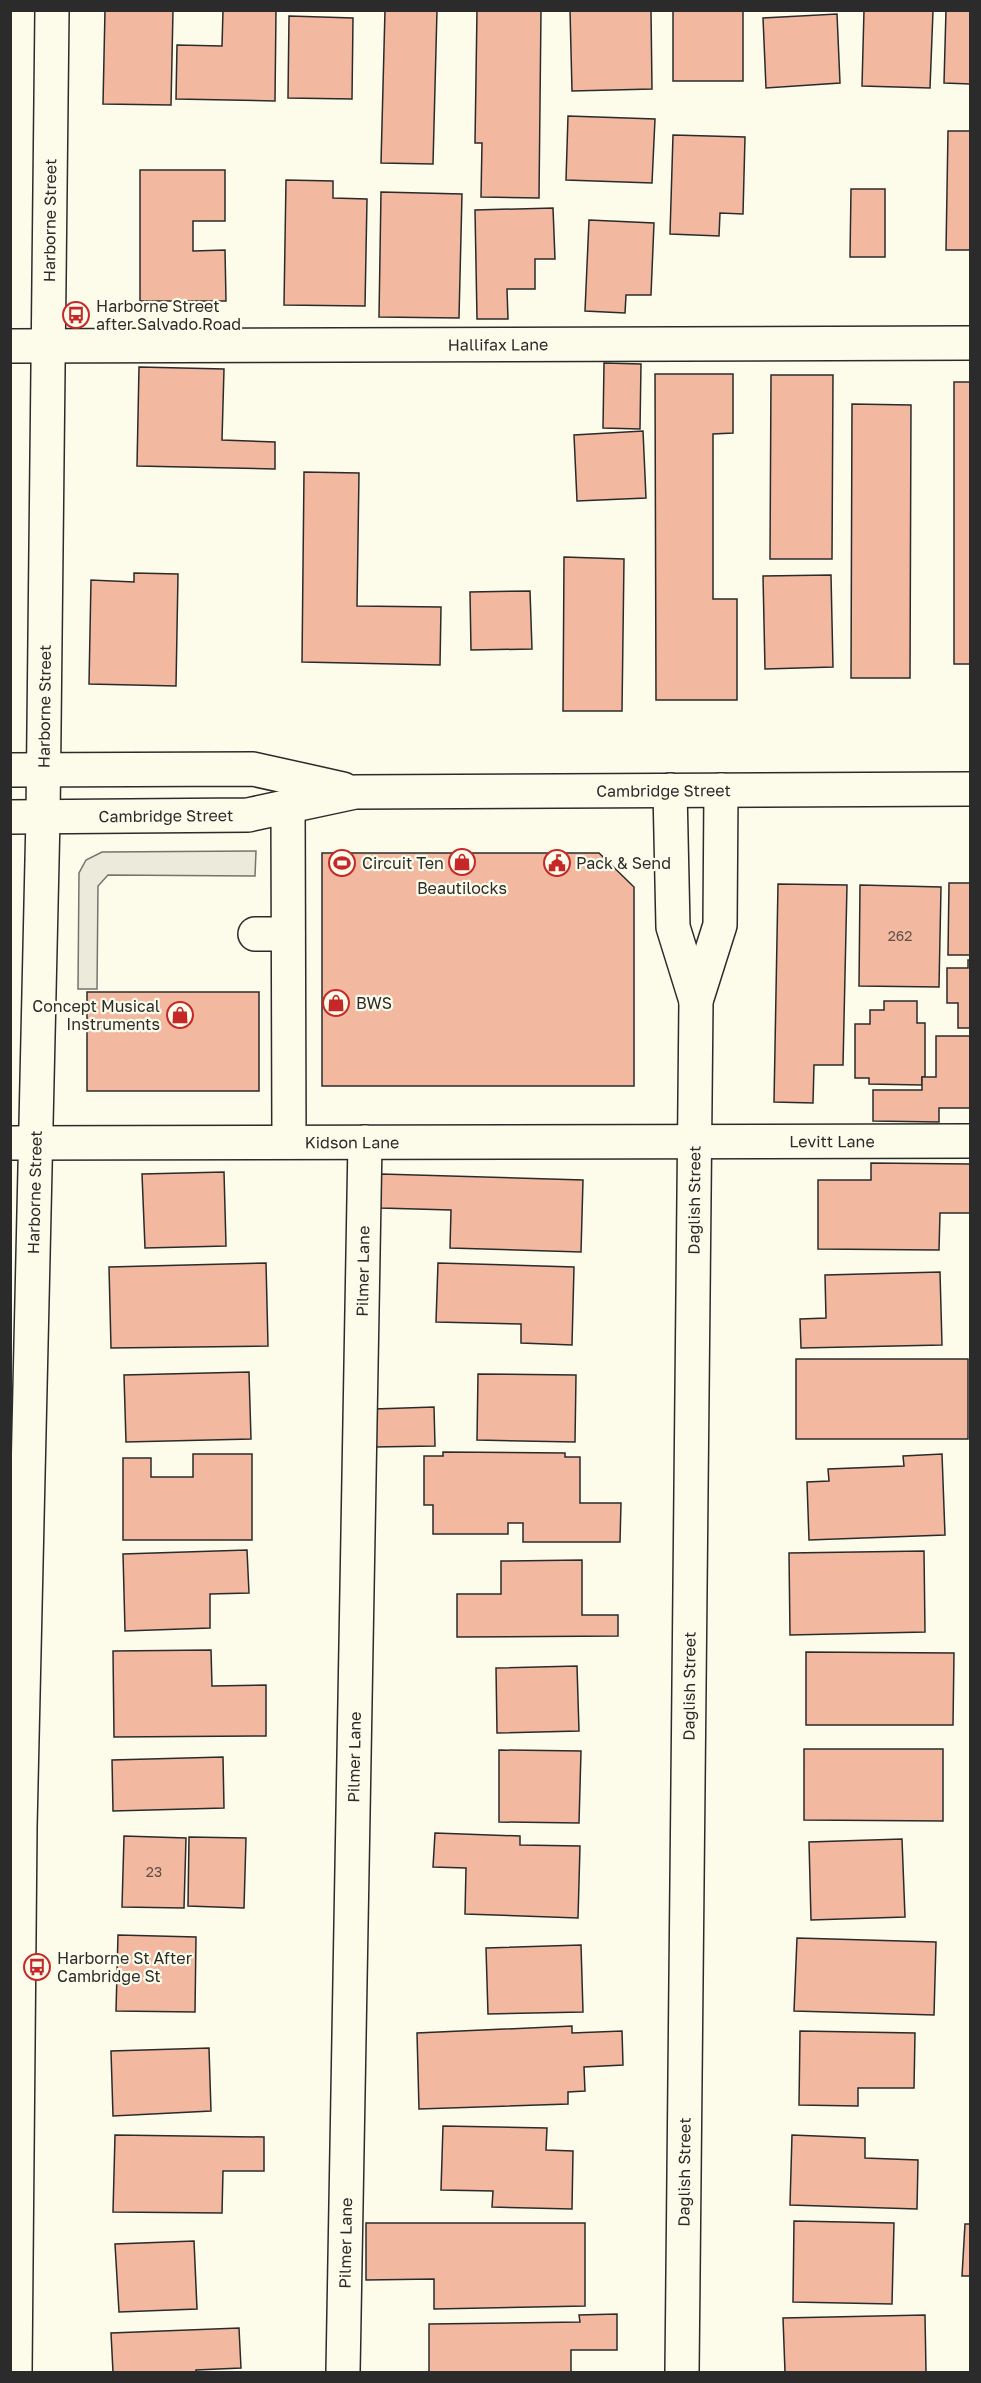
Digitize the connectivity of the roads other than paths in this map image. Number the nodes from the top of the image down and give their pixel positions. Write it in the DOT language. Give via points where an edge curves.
graph roads {
  1 [pos="52,10"];
  2 [pos="970,343"];
  3 [pos="28,345"];
  4 [pos="10,770"];
  5 [pos="43,770"];
  6 [pos="970,789"];
  7 [pos="670,790"];
  8 [pos="721,790"];
  9 [pos="355,792"];
  10 [pos="288,806"];
  11 [pos="10,817"];
  12 [pos="43,817"];
  13 [pos="255,934"];
  14 [pos="288,934"];
  15 [pos="696,1001"];
  16 [pos="970,1141"];
  17 [pos="23,1142"];
  18 [pos="288,1142"];
  19 [pos="365,1142"];
  20 [pos="694,1142"];
  21 [pos="15,2373"];
  22 [pos="343,2373"];
  23 [pos="682,2373"];
  1 -- 3 [label="main road, Harborne Street"];
  2 -- 3 [label="main road, Hallifax Lane"];
  3 -- 5 [label="main road, Harborne Street"];
  4 -- 5 [label="main road, Cambridge Street"];
  5 -- 9 [label="main road, Cambridge Street" via="253,769"];
  5 -- 12 [label="main road, Harborne Street"];
  6 -- 8 [label="main road, Cambridge Street"];
  7 -- 8 [label="main road, Cambridge Street"];
  7 -- 9 [label="main road, Cambridge Street"];
  7 -- 15 [label="main road, Daglish Street" via="673,927"];
  8 -- 15 [label="main road, Daglish Street" via="720,925"];
  9 -- 10 [label="main road, Cambridge Street"];
  10 -- 12 [label="main road, Cambridge Street" via="248,815"];
  10 -- 14 [label="main road"];
  11 -- 12 [label="main road, Cambridge Street"];
  12 -- 17 [label="main road, Harborne Street"];
  13 -- 14 [label="main road"];
  14 -- 18 [label="main road"];
  15 -- 20 [label="main road, Daglish Street"];
  16 -- 20 [label="main road, Levitt Lane"];
  17 -- 18 [label="main road, Kidson Lane"];
  17 -- 21 [label="main road, Harborne Street"];
  18 -- 19 [label="main road, Kidson Lane"];
  19 -- 20 [label="main road, Kidson Lane"];
  19 -- 22 [label="main road, Pilmer Lane"];
  20 -- 23 [label="main road, Daglish Street"];
}
